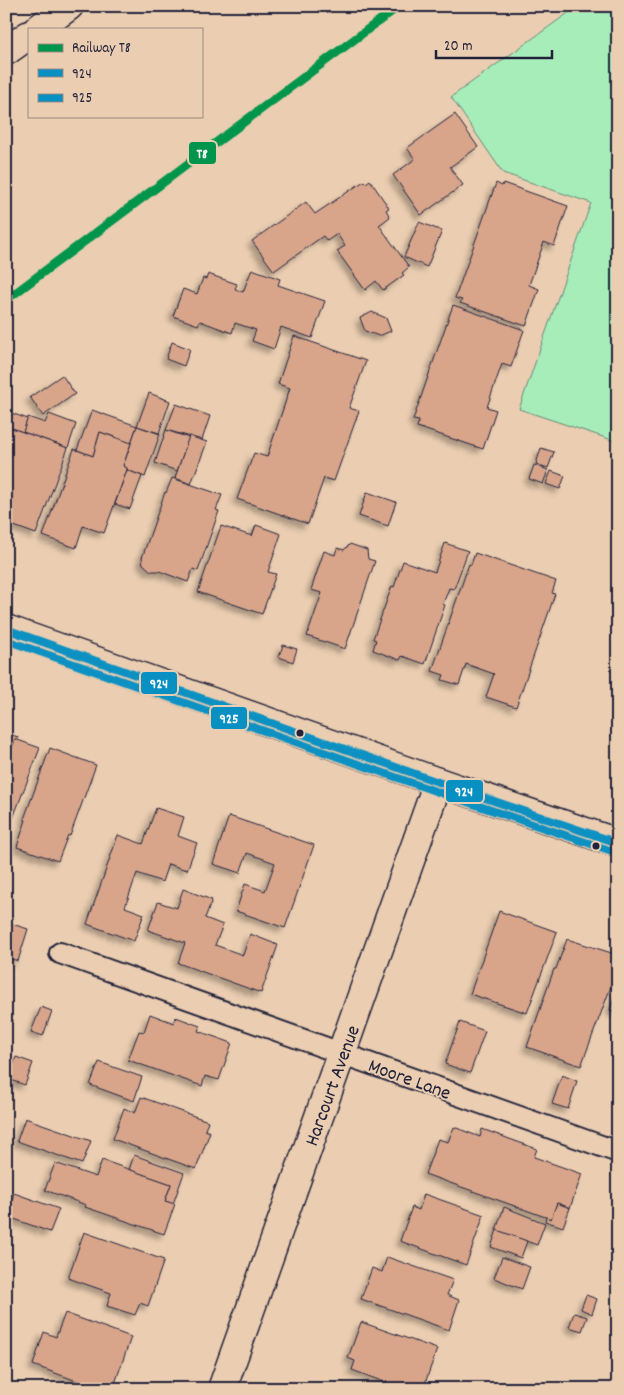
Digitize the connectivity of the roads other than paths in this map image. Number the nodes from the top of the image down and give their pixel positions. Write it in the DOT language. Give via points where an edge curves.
graph roads {
  1 [pos="70,6"];
  2 [pos="39,28"];
  3 [pos="28,36"];
  4 [pos="6,51"];
  5 [pos="6,629"];
  6 [pos="438,782"];
  7 [pos="618,843"];
  8 [pos="60,953"];
  9 [pos="342,1053"];
  10 [pos="618,1152"];
  11 [pos="222,1389"];
  1 -- 2 [label="street"];
  3 -- 4 [label="street"];
  5 -- 6 [label="street"];
  6 -- 7 [label="street"];
  6 -- 9 [label="street, Harcourt Avenue"];
  8 -- 9 [label="lane, Moore Lane"];
  9 -- 10 [label="lane, Moore Lane"];
  9 -- 11 [label="street, Harcourt Avenue"];
}
